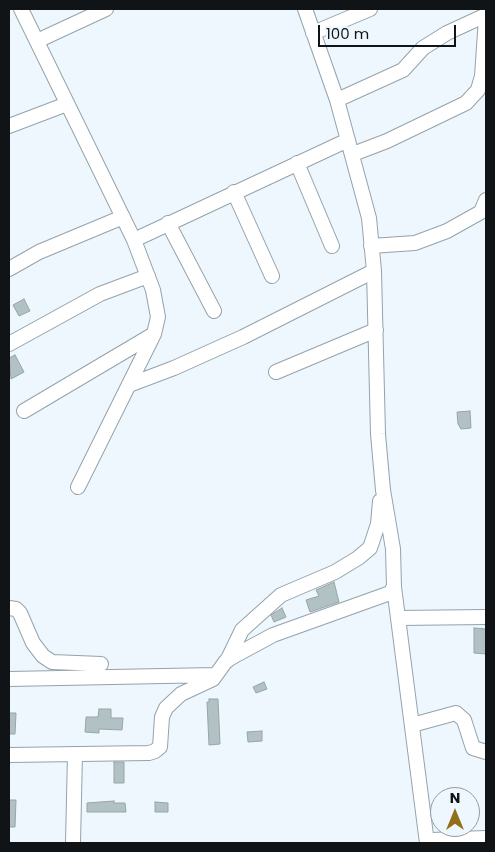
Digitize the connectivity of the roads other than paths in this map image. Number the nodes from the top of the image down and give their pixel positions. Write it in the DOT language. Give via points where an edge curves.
graph roads {
  1 [pos="21,9"];
  2 [pos="106,9"];
  3 [pos="304,9"];
  4 [pos="370,9"];
  5 [pos="81,14"];
  6 [pos="486,16"];
  7 [pos="313,33"];
  8 [pos="37,41"];
  9 [pos="337,100"];
  10 [pos="67,104"];
  11 [pos="9,126"];
  12 [pos="348,140"];
  13 [pos="353,154"];
  14 [pos="297,163"];
  15 [pos="234,192"];
  16 [pos="486,200"];
  17 [pos="123,218"];
  18 [pos="168,223"];
  19 [pos="134,240"];
  20 [pos="332,246"];
  21 [pos="371,246"];
  22 [pos="9,269"];
  23 [pos="374,271"];
  24 [pos="148,276"];
  25 [pos="272,276"];
  26 [pos="214,311"];
  27 [pos="376,330"];
  28 [pos="154,334"];
  29 [pos="9,344"];
  30 [pos="276,372"];
  31 [pos="129,385"];
  32 [pos="24,411"];
  33 [pos="78,487"];
  34 [pos="383,490"];
  35 [pos="394,587"];
  36 [pos="9,608"];
  37 [pos="486,617"];
  38 [pos="398,618"];
  39 [pos="226,661"];
  40 [pos="52,662"];
  41 [pos="101,664"];
  42 [pos="218,675"];
  43 [pos="57,678"];
  44 [pos="9,679"];
  45 [pos="412,725"];
  46 [pos="486,752"];
  47 [pos="75,754"];
  48 [pos="9,755"];
  49 [pos="486,841"];
  50 [pos="73,843"];
  51 [pos="427,843"];
  52 [pos="431,843"];
  1 -- 8 [label="street"];
  2 -- 5 [label="street"];
  3 -- 7 [label="street"];
  4 -- 7 [label="street"];
  5 -- 8 [label="street"];
  6 -- 9 [label="street" via="447,33 423,48 403,70"];
  6 -- 13 [label="street" via="482,76 478,90 466,103"];
  7 -- 9 [label="street"];
  8 -- 10 [label="street"];
  9 -- 12 [label="street"];
  10 -- 11 [label="street"];
  10 -- 17 [label="street"];
  12 -- 13 [label="street"];
  12 -- 14 [label="street"];
  13 -- 21 [label="street"];
  14 -- 15 [label="street"];
  14 -- 20 [label="street"];
  15 -- 18 [label="street"];
  15 -- 25 [label="street"];
  16 -- 21 [label="street" via="480,212 447,231 415,243"];
  17 -- 19 [label="street"];
  17 -- 22 [label="street" via="39,252"];
  18 -- 19 [label="street"];
  18 -- 26 [label="street"];
  19 -- 24 [label="street"];
  21 -- 23 [label="street"];
  23 -- 27 [label="street"];
  23 -- 31 [label="street" via="243,337"];
  24 -- 28 [label="street" via="158,318"];
  24 -- 29 [label="street" via="100,294"];
  27 -- 30 [label="street"];
  27 -- 34 [label="street" via="378,434"];
  28 -- 31 [label="street"];
  28 -- 32 [label="street"];
  31 -- 33 [label="street"];
  34 -- 35 [label="street" via="393,549"];
  34 -- 39 [label="street" via="378,524 370,548 335,572 281,595 242,630"];
  35 -- 38 [label="street"];
  35 -- 39 [label="street" via="383,596 256,642"];
  36 -- 40 [label="street" via="20,613 33,644"];
  37 -- 38 [label="street"];
  38 -- 45 [label="street"];
  39 -- 42 [label="street"];
  40 -- 41 [label="street"];
  40 -- 43 [label="street"];
  42 -- 43 [label="street"];
  42 -- 47 [label="street" via="181,694 166,708 162,717 160,748 155,751"];
  43 -- 44 [label="street"];
  45 -- 46 [label="street" via="456,713 464,720 473,748"];
  45 -- 51 [label="street"];
  47 -- 48 [label="street"];
  47 -- 50 [label="street"];
  49 -- 52 [label="highway"];
}
